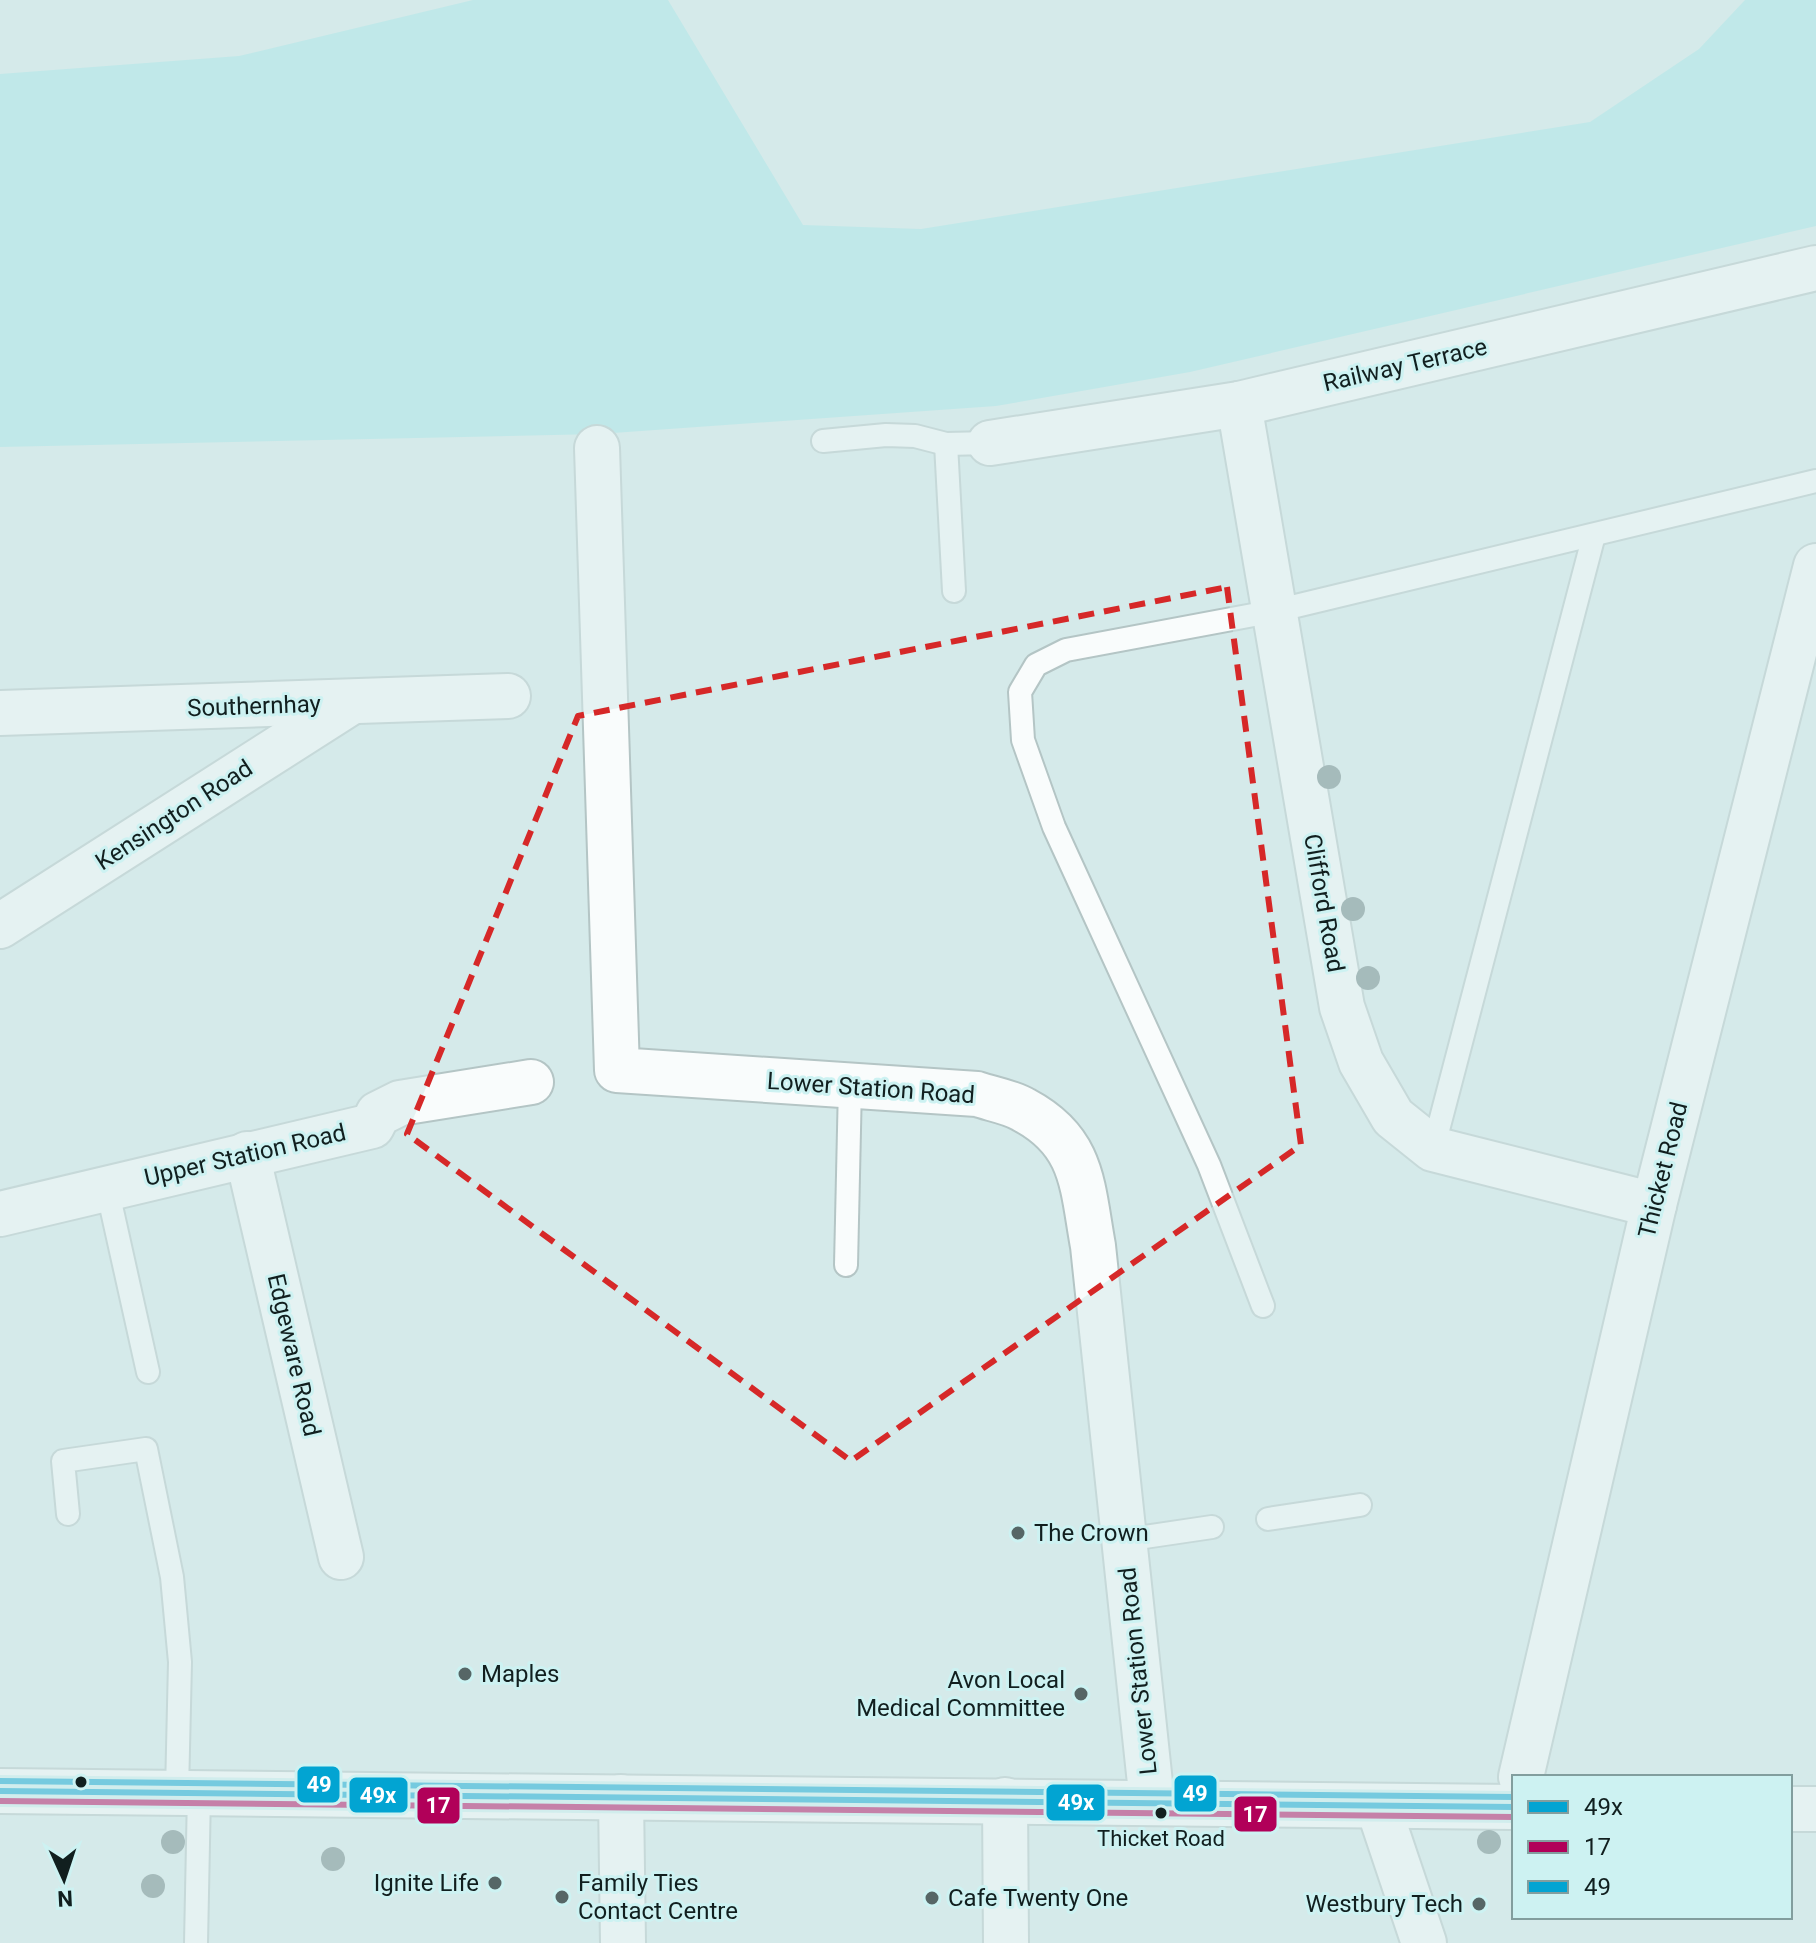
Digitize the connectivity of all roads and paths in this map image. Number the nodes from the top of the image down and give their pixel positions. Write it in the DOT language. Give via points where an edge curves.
graph roads {
  1 [pos="1816,268"];
  2 [pos="1239,404"];
  3 [pos="823,441"];
  4 [pos="990,443"];
  5 [pos="946,444"];
  6 [pos="597,448"];
  7 [pos="1816,481"];
  8 [pos="1594,535"];
  9 [pos="1816,566"];
  10 [pos="954,591"];
  11 [pos="1275,611"];
  12 [pos="508,696"];
  13 [pos="348,704"];
  14 [pos="0,713"];
  15 [pos="0,926"];
  16 [pos="531,1082"];
  17 [pos="850,1085"];
  18 [pos="1433,1149"];
  19 [pos="247,1154"];
  20 [pos="107,1188"];
  21 [pos="1654,1205"];
  22 [pos="0,1214"];
  23 [pos="846,1265"];
  24 [pos="1263,1306"];
  25 [pos="148,1372"];
  26 [pos="1360,1505"];
  27 [pos="68,1514"];
  28 [pos="1268,1519"];
  29 [pos="1212,1527"];
  30 [pos="1124,1540"];
  31 [pos="341,1557"];
  32 [pos="1521,1775"];
  33 [pos="0,1791"];
  34 [pos="188,1792"];
  35 [pos="621,1797"];
  36 [pos="1005,1800"];
  37 [pos="1152,1802"];
  38 [pos="1378,1806"];
  39 [pos="1512,1807"];
  40 [pos="1792,1809"];
  41 [pos="1816,1809"];
  42 [pos="196,1943"];
  43 [pos="623,1943"];
  44 [pos="1006,1943"];
  45 [pos="1424,1943"];
  1 -- 2 [label="street, Railway Terrace"];
  2 -- 4 [label="street, Railway Terrace"];
  2 -- 11 [label="street, Clifford Road"];
  3 -- 5 [label="lane" via="886,435"];
  4 -- 5 [label="lane"];
  5 -- 10 [label="lane"];
  6 -- 17 [label="street, Lower Station Road" via="617,1070"];
  7 -- 8 [label="lane"];
  8 -- 11 [label="lane"];
  8 -- 18 [label="lane"];
  9 -- 21 [label="street, Thicket Road"];
  11 -- 18 [label="street, Clifford Road" via="1342,1007 1361,1062 1393,1117"];
  11 -- 24 [label="lane" via="1066,650 1036,665 1020,692 1023,740 1054,827 1209,1165"];
  12 -- 13 [label="street, Southernhay"];
  13 -- 14 [label="street, Southernhay"];
  13 -- 15 [label="street, Kensington Road"];
  16 -- 19 [label="street, Upper Station Road" via="400,1103 378,1114 372,1126"];
  17 -- 23 [label="lane"];
  17 -- 30 [label="street, Lower Station Road" via="977,1094 1023,1109 1070,1148 1093,1246"];
  18 -- 21 [label="street, Clifford Road"];
  19 -- 20 [label="street, Upper Station Road"];
  19 -- 31 [label="street, Edgeware Road"];
  20 -- 22 [label="street, Upper Station Road"];
  20 -- 25 [label="lane"];
  21 -- 32 [label="street, Thicket Road"];
  26 -- 28 [label="lane"];
  27 -- 34 [label="lane" via="63,1461 146,1449 172,1577"];
  29 -- 30 [label="lane"];
  30 -- 37 [label="street, Lower Station Road"];
  33 -- 34 [label="street"];
  34 -- 35 [label="street"];
  34 -- 42 [label="lane"];
  35 -- 36 [label="street"];
  35 -- 43 [label="street"];
  36 -- 37 [label="street"];
  36 -- 44 [label="street"];
  37 -- 38 [label="street"];
  38 -- 39 [label="street"];
  38 -- 45 [label="street"];
  40 -- 41 [label="street"];
}
